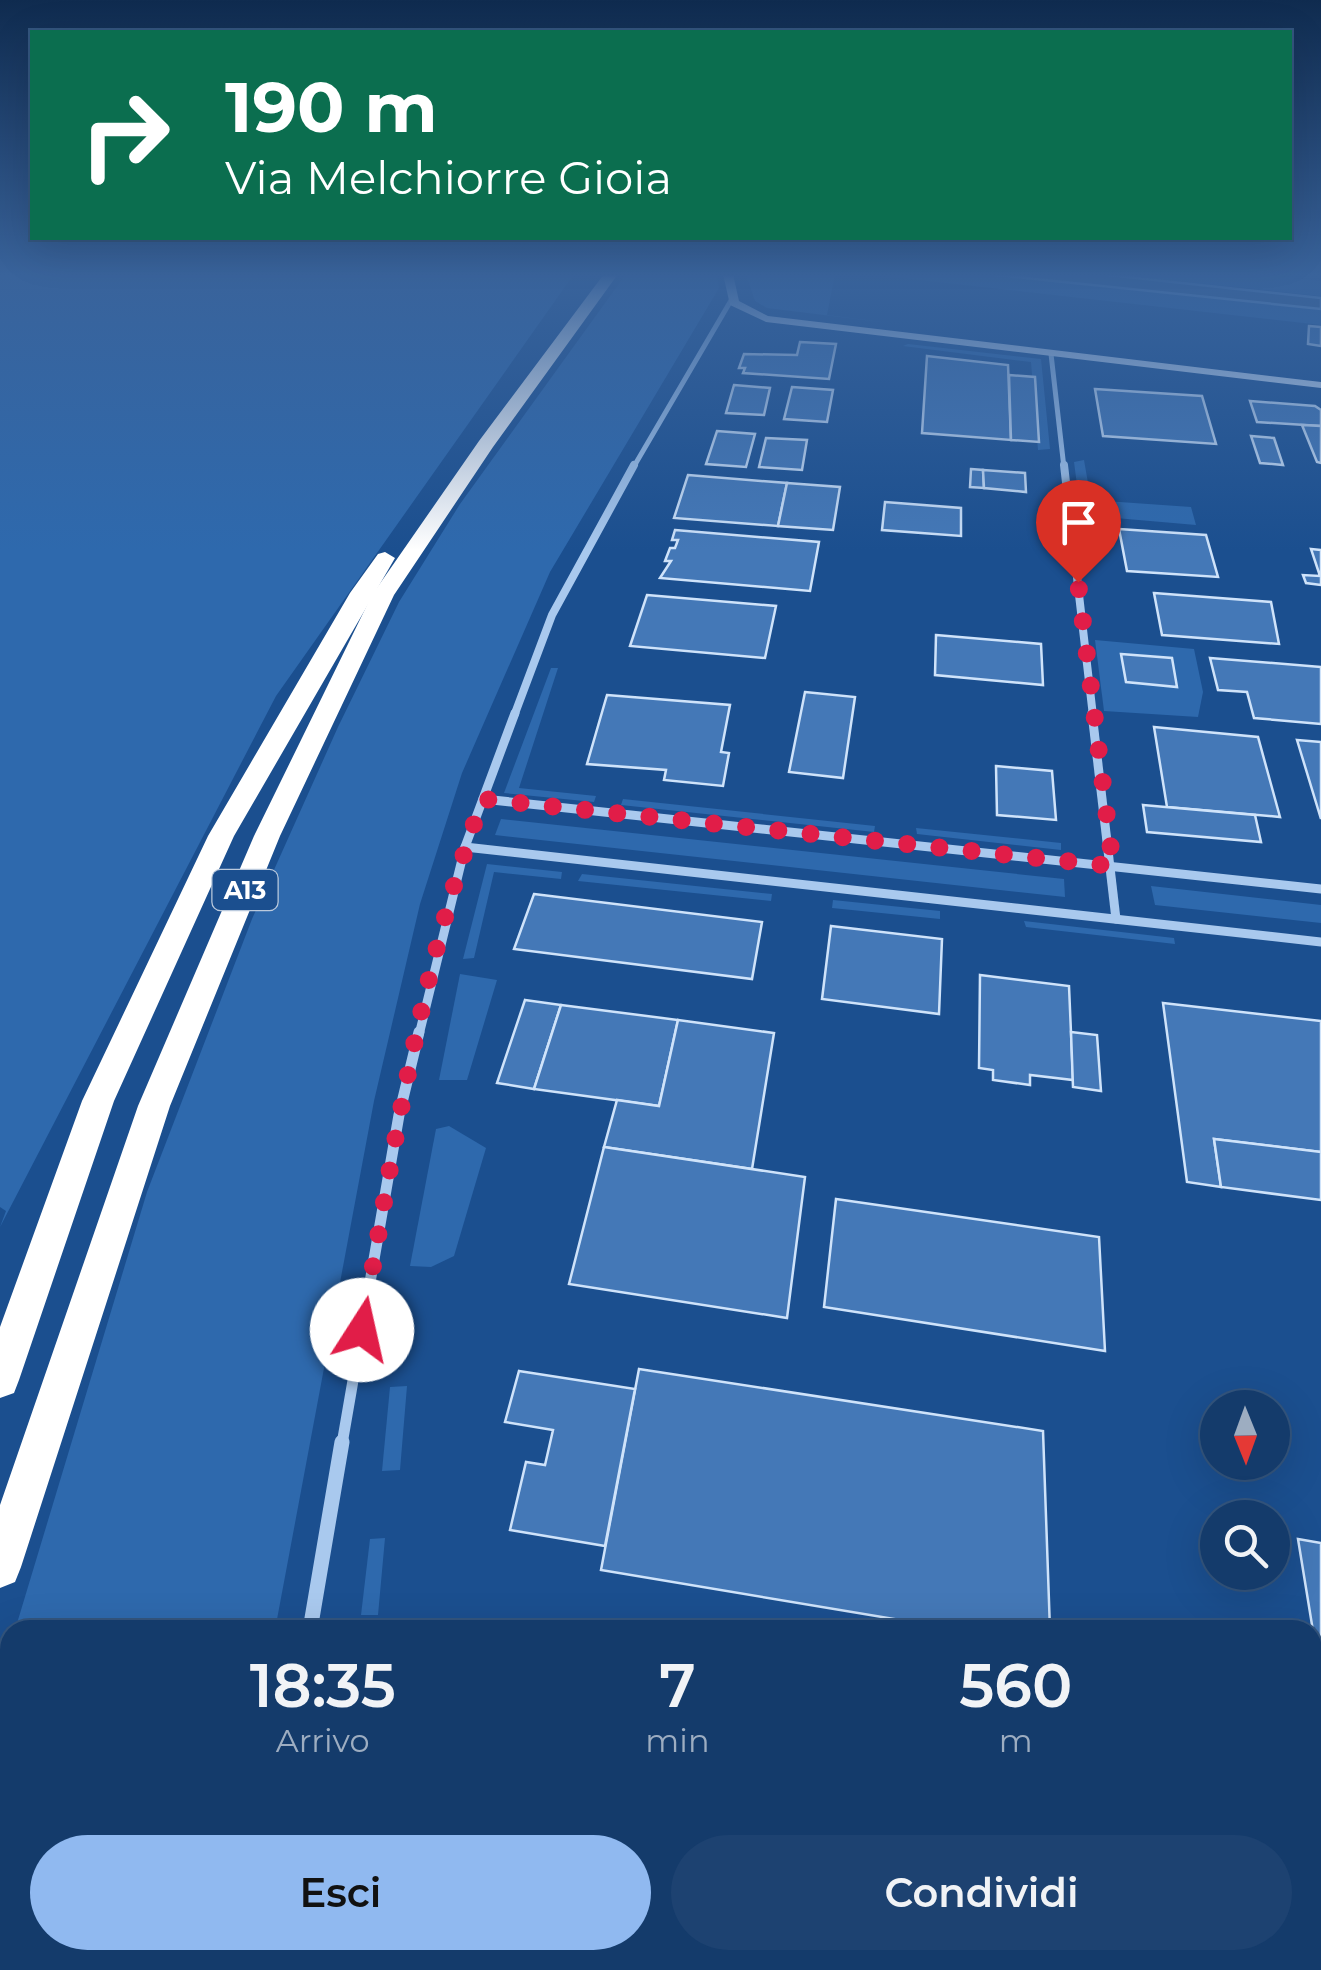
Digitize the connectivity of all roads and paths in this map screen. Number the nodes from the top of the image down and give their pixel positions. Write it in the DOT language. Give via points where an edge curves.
graph roads {
  1 [pos="524,366"];
  2 [pos="543,366"];
  3 [pos="692,366"];
  4 [pos="1052,366"];
  5 [pos="1155,366"];
  6 [pos="1321,385"];
  7 [pos="483,799"];
  8 [pos="465,847"];
  9 [pos="1113,866"];
  10 [pos="1321,889"];
  11 [pos="1116,919"];
  12 [pos="1321,942"];
  13 [pos="0,1380"];
  14 [pos="0,1567"];
  15 [pos="312,1620"];
  1 -- 13 [label="highway, A13" via="361,592 221,836 98,1101"];
  2 -- 14 [label="highway, A13" via="384,595 267,836 154,1106"];
  3 -- 7 [label="street" via="552,616"];
  4 -- 9 [label="street"];
  5 -- 6 [label="main road"];
  7 -- 8 [label="street"];
  7 -- 9 [label="street"];
  8 -- 11 [label="street"];
  8 -- 15 [label="street" via="400,1115"];
  9 -- 10 [label="street"];
  9 -- 11 [label="street"];
  11 -- 12 [label="street"];
}
